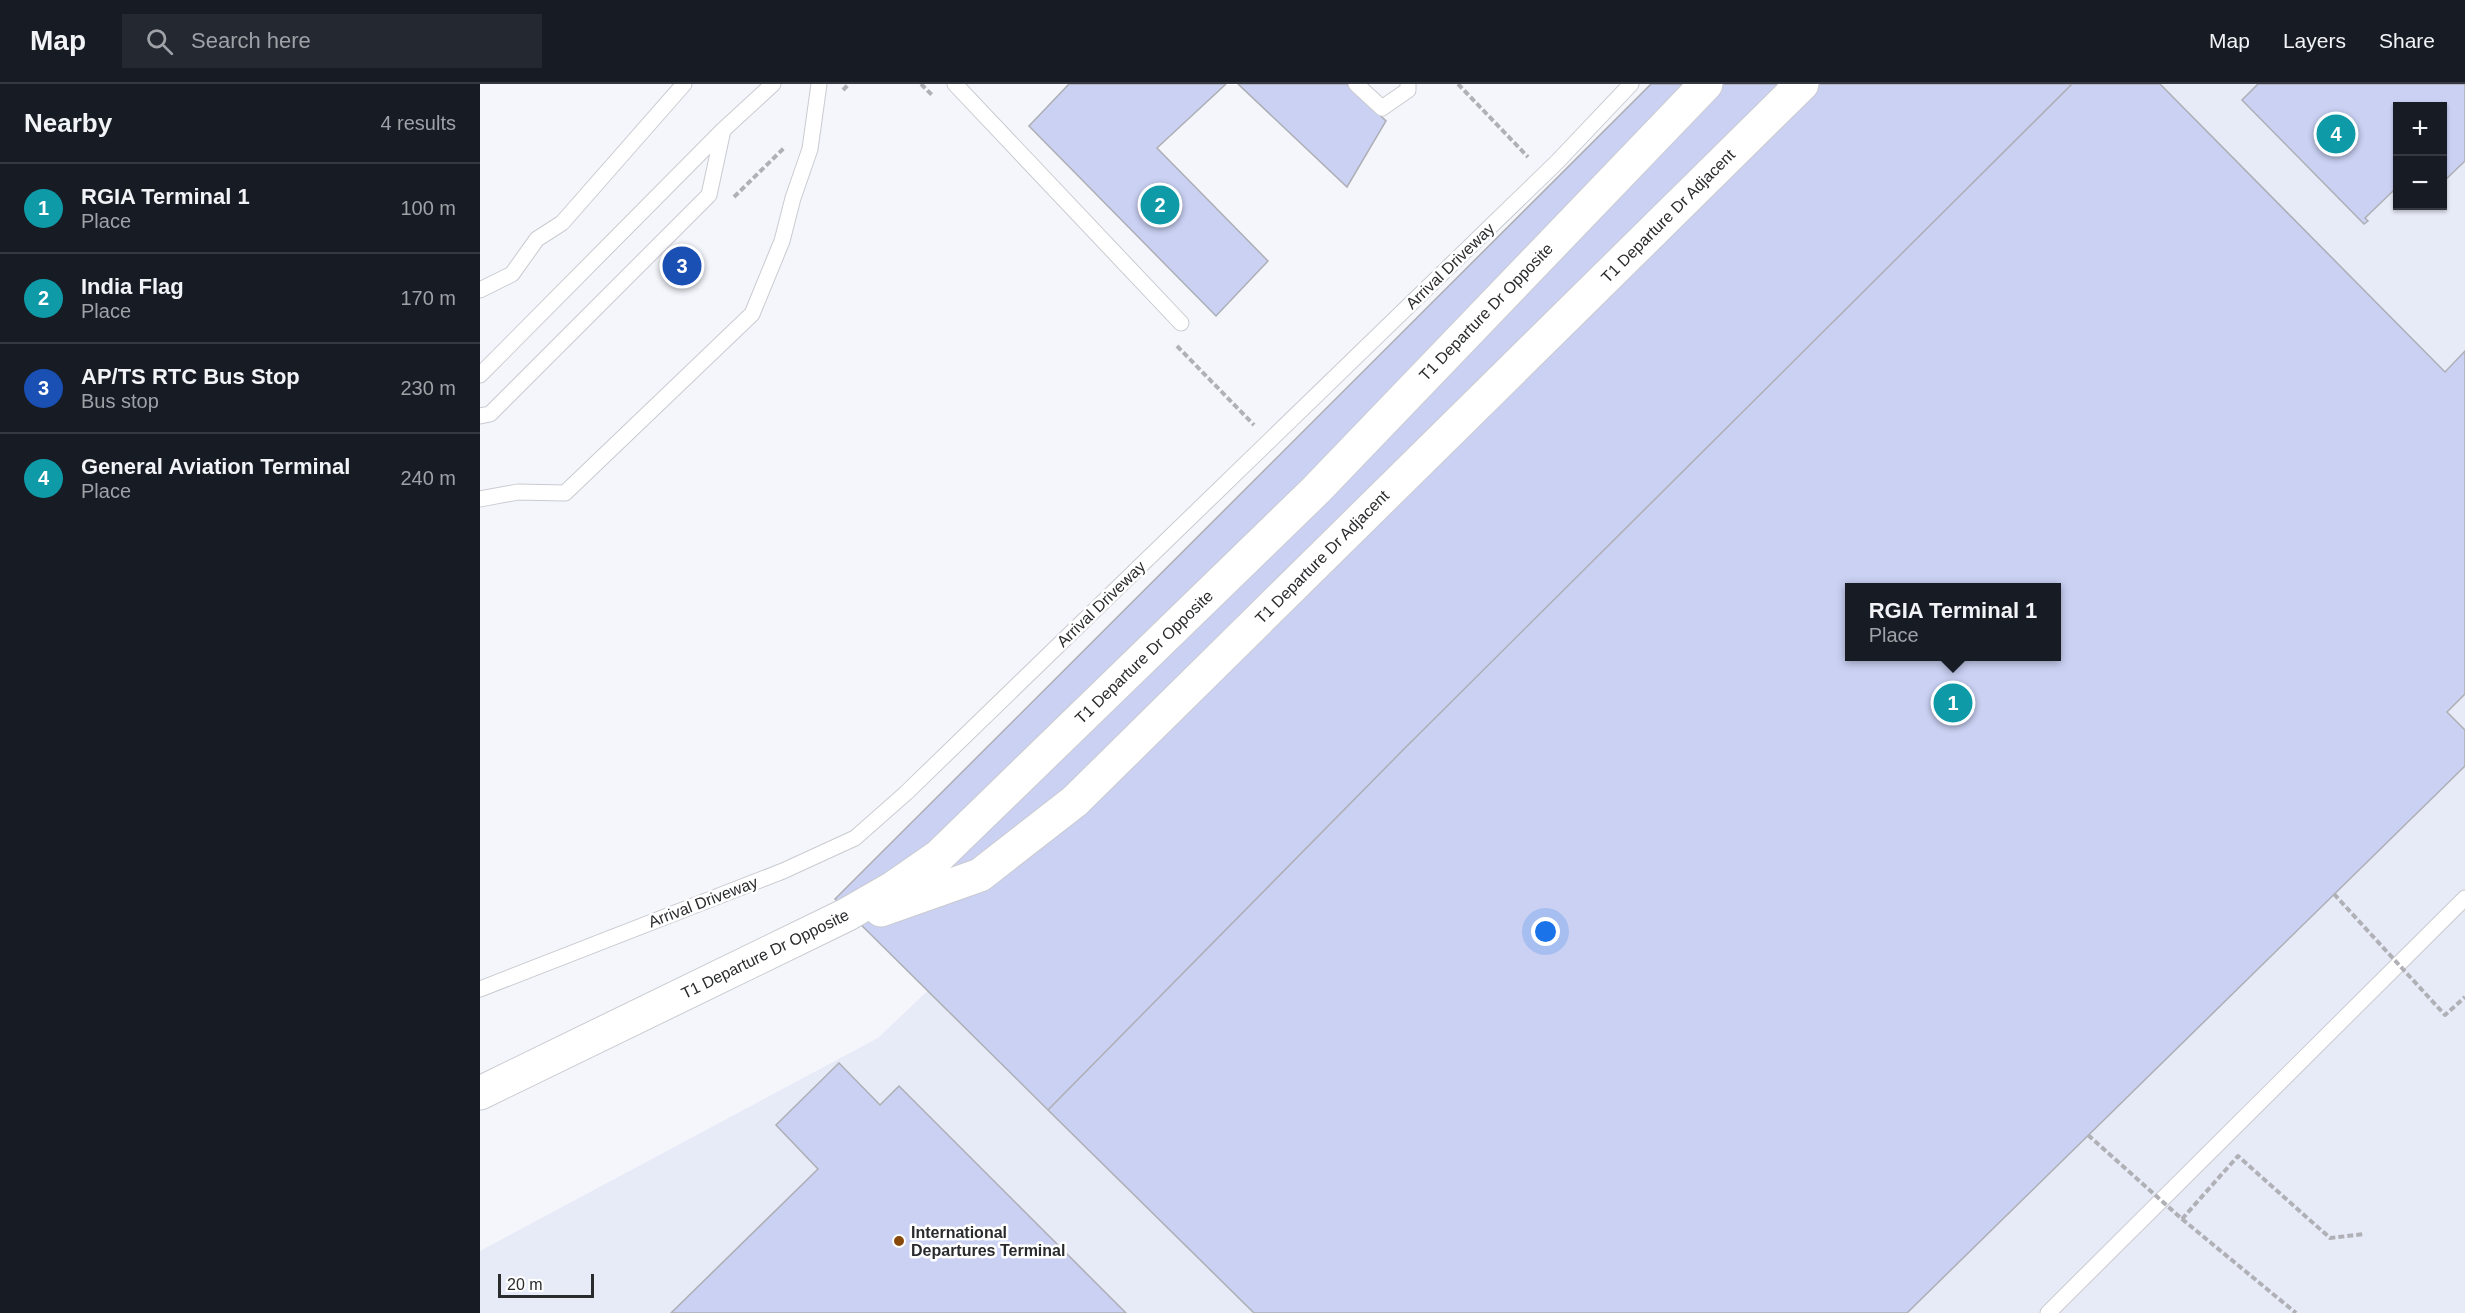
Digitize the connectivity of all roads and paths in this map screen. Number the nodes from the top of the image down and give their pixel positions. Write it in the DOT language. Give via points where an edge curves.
graph roads {
  1 [pos="684,84"];
  2 [pos="773,84"];
  3 [pos="819,84"];
  4 [pos="955,84"];
  5 [pos="1356,84"];
  6 [pos="1408,84"];
  7 [pos="1458,84"];
  8 [pos="1631,84"];
  9 [pos="1706,84"];
  10 [pos="1802,84"];
  11 [pos="723,130"];
  12 [pos="1544,175"];
  13 [pos="480,290"];
  14 [pos="1181,323"];
  15 [pos="480,375"];
  16 [pos="480,416"];
  17 [pos="480,499"];
  18 [pos="2334,894"];
  19 [pos="2465,898"];
  20 [pos="786,944"];
  21 [pos="480,988"];
  22 [pos="2465,997"];
  23 [pos="480,1093"];
  24 [pos="2088,1135"];
  25 [pos="2182,1219"];
  26 [pos="2365,1234"];
  27 [pos="2049,1313"];
  28 [pos="2296,1313"];
  1 -- 13 [label="lane" via="562,223 537,239 512,274"];
  2 -- 11 [label="lane"];
  3 -- 17 [label="lane" via="810,149 782,241 752,314 565,493 518,492"];
  4 -- 14 [label="lane"];
  5 -- 6 [label="lane" via="1382,108 1408,90"];
  7 -- 12 [label="path"];
  8 -- 12 [label="lane, Arrival Driveway"];
  9 -- 20 [label="street, T1 Departure Dr Opposite" via="1316,490 939,856 893,888"];
  10 -- 20 [label="street, T1 Departure Dr Adjacent" via="1075,801 980,875"];
  11 -- 15 [label="lane"];
  11 -- 16 [label="lane" via="709,195 490,414"];
  12 -- 21 [label="lane, Arrival Driveway" via="855,838 783,871"];
  18 -- 22 [label="path, bridge" via="2445,1015"];
  19 -- 27 [label="lane"];
  20 -- 23 [label="street, T1 Departure Dr Opposite"];
  24 -- 25 [label="path, bridge"];
  25 -- 26 [label="path, bridge" via="2238,1156 2330,1238"];
  25 -- 28 [label="path"];
}
